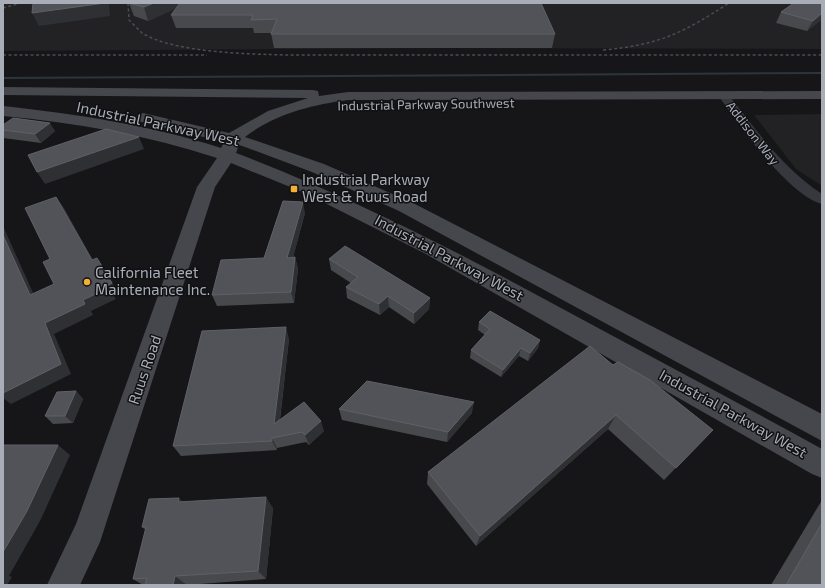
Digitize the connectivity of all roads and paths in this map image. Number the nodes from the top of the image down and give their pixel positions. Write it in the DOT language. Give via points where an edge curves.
graph roads {
  1 [pos="3,91"];
  2 [pos="822,94"];
  3 [pos="348,96"];
  4 [pos="3,99"];
  5 [pos="727,100"];
  6 [pos="822,104"];
  7 [pos="3,111"];
  8 [pos="233,138"];
  9 [pos="250,143"];
  10 [pos="227,156"];
  11 [pos="822,200"];
  12 [pos="822,428"];
  13 [pos="822,464"];
  14 [pos="63,585"];
  1 -- 3 [label="main road"];
  2 -- 5 [label="main road, Industrial Parkway Southwest"];
  3 -- 5 [label="main road, Industrial Parkway Southwest"];
  3 -- 8 [label="main road, Industrial Parkway Southwest" via="293,106 273,114"];
  4 -- 8 [label="main road, Industrial Parkway West" via="30,100 100,110"];
  5 -- 6 [label="main road, Industrial Parkway Southwest"];
  5 -- 9 [label="main road, Industrial Parkway Southwest" via="342,104 282,120"];
  5 -- 11 [label="street, Addison Way" via="764,150 785,172"];
  7 -- 10 [label="main road, Industrial Parkway West" via="135,131"];
  8 -- 9 [label="main road, Industrial Parkway West"];
  8 -- 10 [label="main road"];
  9 -- 10 [label="main road, Industrial Parkway Southwest"];
  9 -- 12 [label="main road, Industrial Parkway West" via="318,168 406,207"];
  10 -- 13 [label="main road, Industrial Parkway West" via="300,184 385,223"];
  10 -- 14 [label="main road, Ruus Road" via="206,187 89,531"];
}
